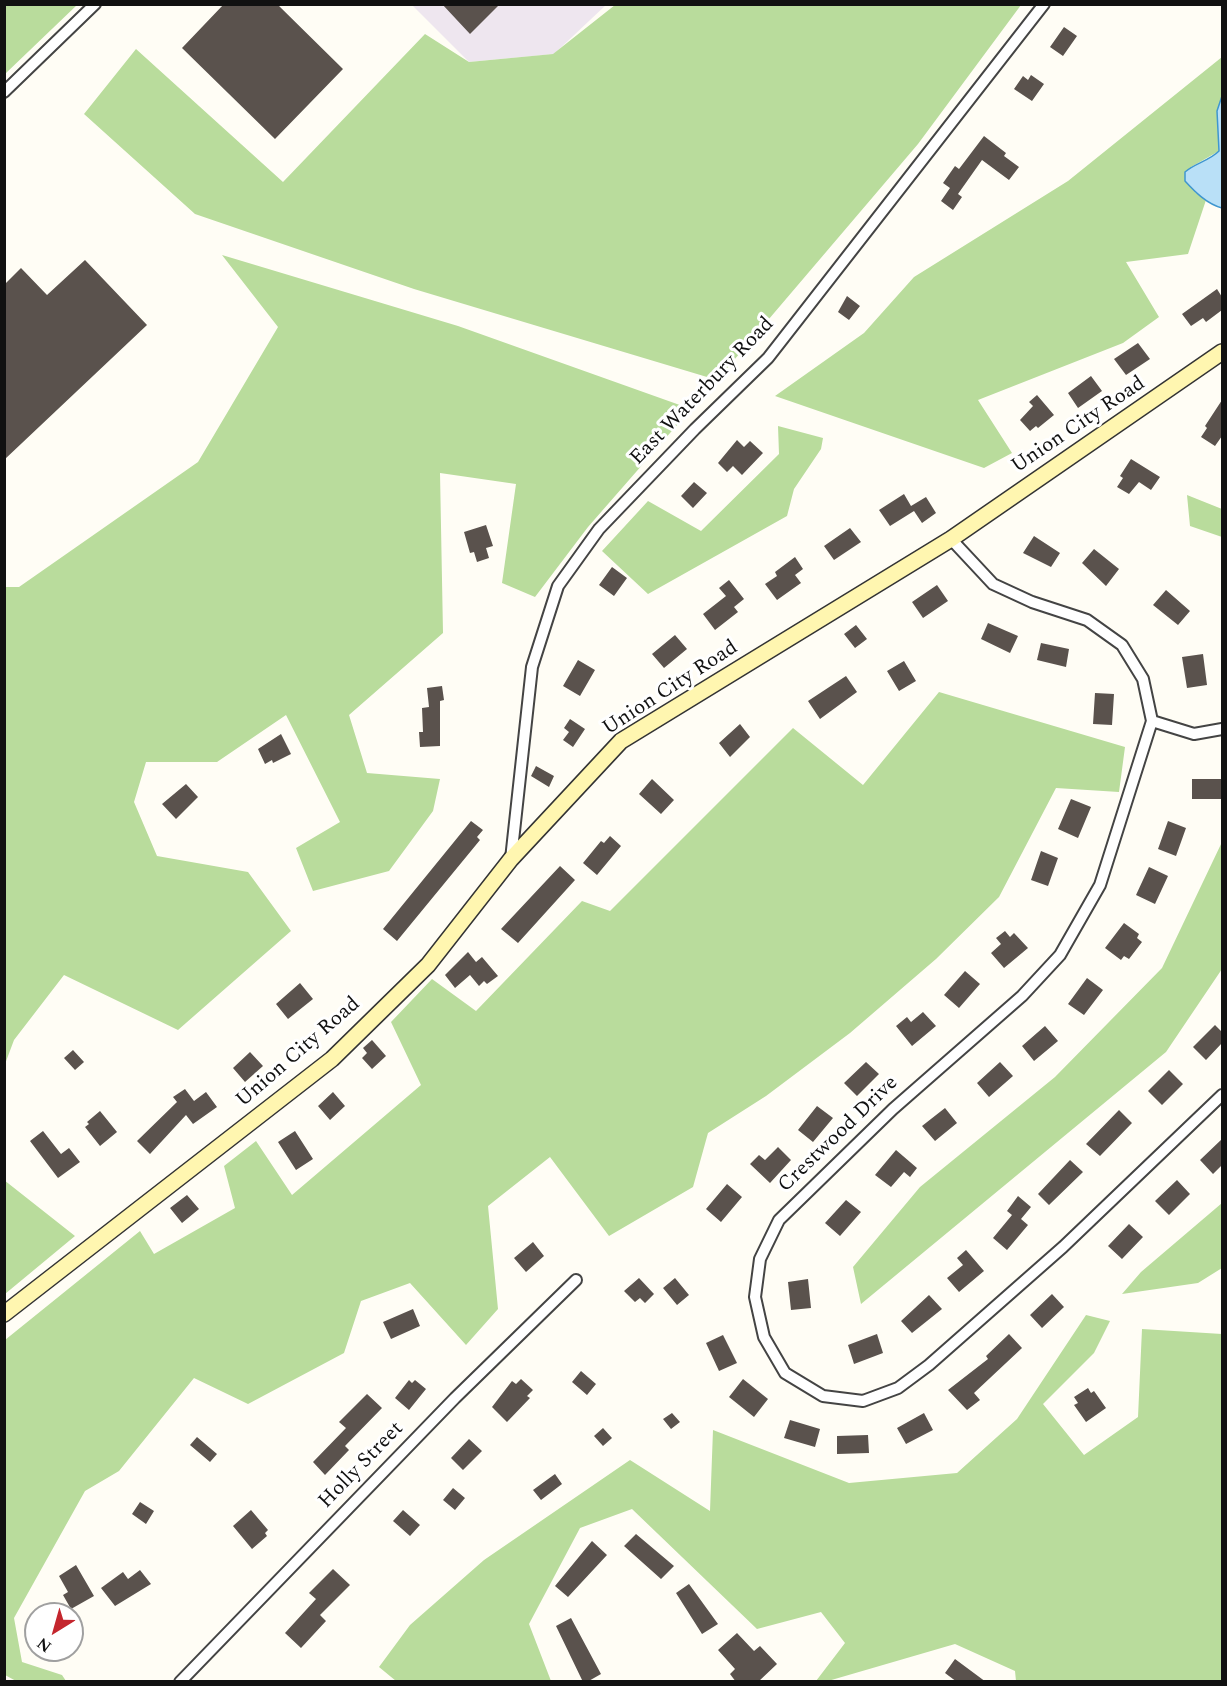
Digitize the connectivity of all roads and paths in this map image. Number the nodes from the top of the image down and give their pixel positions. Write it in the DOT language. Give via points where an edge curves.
graph roads {
  1 [pos="95,4"];
  2 [pos="1044,4"];
  3 [pos="4,92"];
  4 [pos="1222,352"];
  5 [pos="951,538"];
  6 [pos="1152,721"];
  7 [pos="1222,729"];
  8 [pos="511,859"];
  9 [pos="1222,1095"];
  10 [pos="576,1280"];
  11 [pos="4,1314"];
  12 [pos="180,1682"];
  1 -- 3 [label="street"];
  2 -- 8 [label="street, East Waterbury Road" via="768,358 599,529 558,586 532,668"];
  4 -- 5 [label="main road, Union City Road"];
  5 -- 6 [label="street, Crestwood Drive" via="993,584 1087,620 1122,645 1143,679"];
  5 -- 8 [label="main road, Union City Road" via="621,741"];
  6 -- 7 [label="street" via="1194,734"];
  6 -- 9 [label="street, Crestwood Drive" via="1100,885 1060,955 1022,996 893,1109 779,1220 759,1259 755,1297 764,1337 785,1373 822,1396 863,1401 898,1388 1063,1247"];
  8 -- 11 [label="main road, Union City Road" via="428,964 332,1059"];
  10 -- 12 [label="street, Holly Street" via="455,1398"];
}
